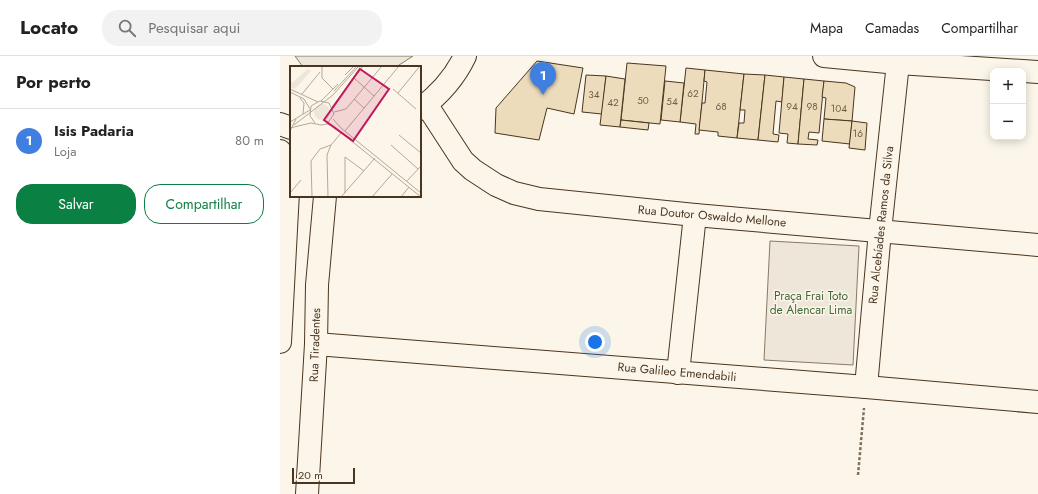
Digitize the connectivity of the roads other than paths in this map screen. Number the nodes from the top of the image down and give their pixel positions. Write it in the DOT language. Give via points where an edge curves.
graph roads {
  1 [pos="465,56"];
  2 [pos="824,56"];
  3 [pos="898,63"];
  4 [pos="1038,72"];
  5 [pos="423,107"];
  6 [pos="280,124"];
  7 [pos="290,128"];
  8 [pos="280,151"];
  9 [pos="325,197"];
  10 [pos="695,215"];
  11 [pos="880,231"];
  12 [pos="1038,245"];
  13 [pos="281,319"];
  14 [pos="280,342"];
  15 [pos="316,344"];
  16 [pos="678,372"];
  17 [pos="866,388"];
  18 [pos="1038,402"];
  19 [pos="307,494"];
  1 -- 5 [label="street" via="448,84"];
  2 -- 3 [label="street"];
  3 -- 4 [label="street"];
  3 -- 11 [label="street, Rua Alcebíades Ramos da Silva"];
  5 -- 10 [label="street, Rua Doutor Oswaldo Mellone" via="464,161 479,175 514,193 539,199"];
  6 -- 7 [label="street"];
  8 -- 13 [label="street" via="287,173 288,192"];
  9 -- 15 [label="street, Rua Tiradentes" via="317,285"];
  10 -- 11 [label="street, Rua Doutor Oswaldo Mellone"];
  10 -- 16 [label="street"];
  11 -- 12 [label="street, Rua Doutor Oswaldo Mellone"];
  11 -- 17 [label="street, Rua Alcebíades Ramos da Silva"];
  13 -- 14 [label="street"];
  13 -- 15 [label="street"];
  15 -- 16 [label="street, Rua Galileo Emendabili"];
  15 -- 19 [label="street, Rua Tiradentes"];
  16 -- 17 [label="street, Rua Galileo Emendabili"];
  17 -- 18 [label="street, Rua Galileo Emendabili"];
}
